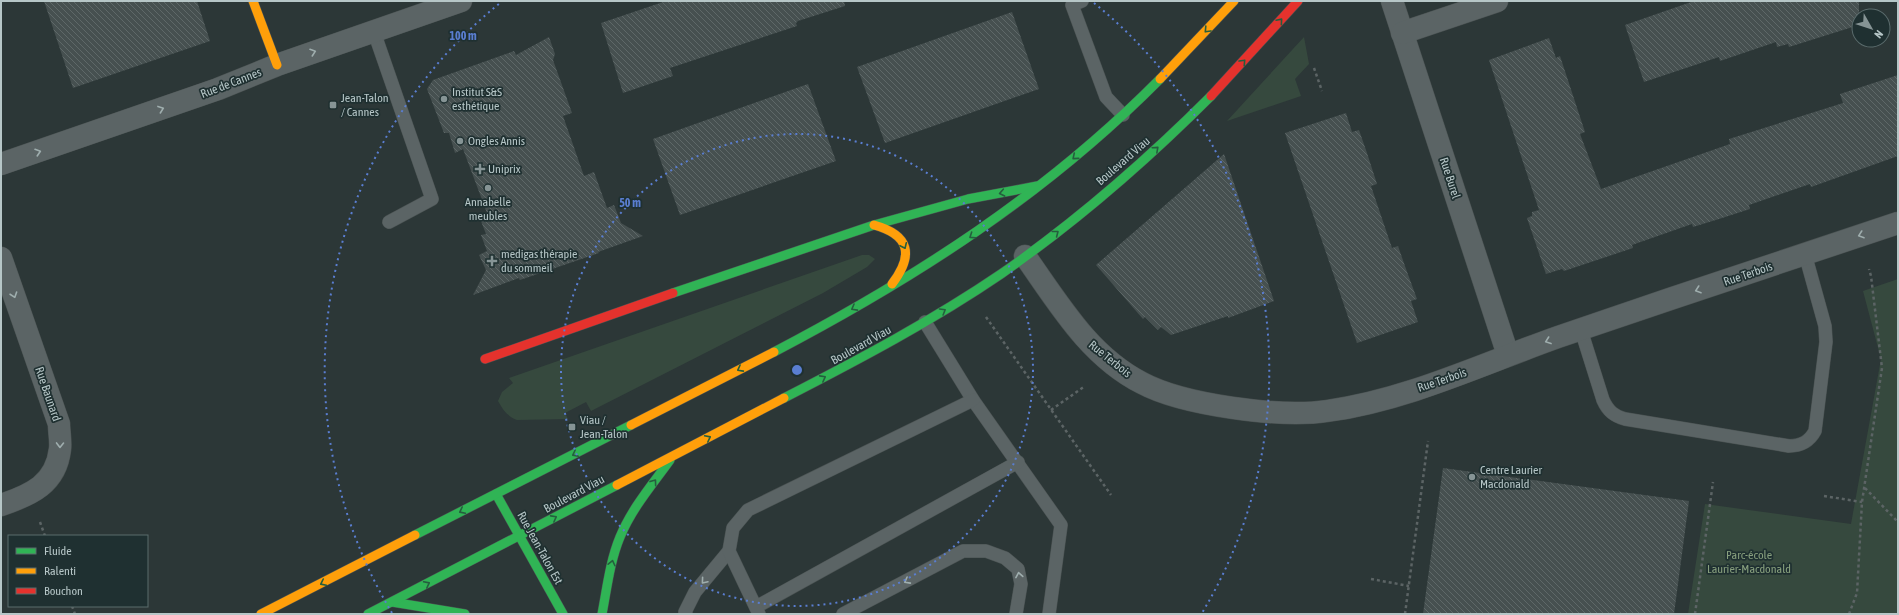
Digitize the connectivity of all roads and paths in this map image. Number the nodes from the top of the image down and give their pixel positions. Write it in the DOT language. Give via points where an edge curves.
graph roads {
  1 [pos="253,1"];
  2 [pos="461,1"];
  3 [pos="1082,1"];
  4 [pos="1234,1"];
  5 [pos="1298,1"];
  6 [pos="1392,1"];
  7 [pos="1497,1"];
  8 [pos="374,32"];
  9 [pos="1402,33"];
  10 [pos="276,65"];
  11 [pos="1314,68"];
  12 [pos="1322,91"];
  13 [pos="1123,115"];
  14 [pos="1,164"];
  15 [pos="1040,185"];
  16 [pos="389,222"];
  17 [pos="1898,223"];
  18 [pos="874,225"];
  19 [pos="1805,254"];
  20 [pos="1025,256"];
  21 [pos="1,258"];
  22 [pos="1868,269"];
  23 [pos="888,289"];
  24 [pos="985,315"];
  25 [pos="925,322"];
  26 [pos="1581,330"];
  27 [pos="1508,355"];
  28 [pos="485,359"];
  29 [pos="1085,386"];
  30 [pos="973,400"];
  31 [pos="1051,410"];
  32 [pos="1428,441"];
  33 [pos="673,456"];
  34 [pos="1018,462"];
  35 [pos="1712,482"];
  36 [pos="1865,488"];
  37 [pos="496,494"];
  38 [pos="1111,494"];
  39 [pos="1824,496"];
  40 [pos="1862,502"];
  41 [pos="1,505"];
  42 [pos="40,522"];
  43 [pos="1898,522"];
  44 [pos="45,535"];
  45 [pos="520,537"];
  46 [pos="729,551"];
  47 [pos="1371,578"];
  48 [pos="1409,586"];
  49 [pos="392,602"];
  50 [pos="758,611"];
  51 [pos="261,614"];
  52 [pos="368,614"];
  53 [pos="465,614"];
  54 [pos="563,614"];
  55 [pos="602,614"];
  56 [pos="686,614"];
  57 [pos="843,614"];
  58 [pos="1016,614"];
  59 [pos="1049,614"];
  60 [pos="1405,614"];
  61 [pos="1695,614"];
  62 [pos="1849,614"];
  1 -- 10 [label="main road"];
  2 -- 8 [label="street, Rue de Cannes"];
  3 -- 13 [label="lane" via="1072,5 1106,97"];
  4 -- 13 [label="main road, one-way"];
  20 -- 5 [label="main road, Boulevard Viau, one-way" via="1106,193 1165,140 1223,84"];
  6 -- 9 [label="street, Rue Burel"];
  7 -- 9 [label="street"];
  10 -- 8 [label="street, Rue de Cannes, one-way"];
  8 -- 16 [label="lane" via="432,199"];
  9 -- 27 [label="street, Rue Burel"];
  14 -- 10 [label="street, Rue de Cannes, one-way" via="218,89"];
  11 -- 12 [label="path"];
  13 -- 15 [label="main road, one-way"];
  15 -- 18 [label="main road, one-way" via="968,200"];
  15 -- 23 [label="main road, one-way" via="1001,216"];
  17 -- 19 [label="street, Rue Terbois, one-way"];
  18 -- 23 [label="main road, one-way" via="896,233 904,244 907,256 900,275"];
  18 -- 28 [label="main road"];
  19 -- 26 [label="street, Rue Terbois, one-way"];
  19 -- 26 [label="lane" via="1825,326 1826,342 1815,431 1812,437 1802,444 1789,446 1625,420 1615,416 1603,400"];
  25 -- 20 [label="main road, Boulevard Viau, one-way"];
  20 -- 27 [label="street, Rue Terbois" via="1068,317 1096,351 1119,370 1144,384 1187,399 1270,412 1326,412 1407,392"];
  21 -- 41 [label="street, Rue Baunard, one-way" via="59,424 60,449 54,470 41,487 24,497"];
  22 -- 36 [label="path" via="1882,368"];
  23 -- 37 [label="main road, one-way" via="730,374"];
  24 -- 31 [label="path"];
  25 -- 30 [label="lane"];
  33 -- 25 [label="main road, Boulevard Viau, one-way" via="852,364"];
  26 -- 27 [label="street, Rue Terbois, one-way"];
  29 -- 31 [label="path"];
  30 -- 34 [label="lane"];
  30 -- 46 [label="lane" via="748,510 733,528"];
  31 -- 38 [label="path"];
  32 -- 48 [label="path"];
  45 -- 33 [label="main road, Boulevard Viau, one-way"];
  55 -- 33 [label="main road, one-way" via="620,536 636,508"];
  34 -- 50 [label="lane"];
  34 -- 59 [label="lane" via="1061,525"];
  35 -- 61 [label="path"];
  36 -- 40 [label="path"];
  36 -- 43 [label="path"];
  37 -- 45 [label="main road, Rue Jean-Talon Est"];
  37 -- 51 [label="main road, one-way"];
  39 -- 40 [label="path"];
  40 -- 62 [label="path" via="1856,593"];
  42 -- 44 [label="path"];
  49 -- 45 [label="main road, Boulevard Viau, one-way"];
  45 -- 54 [label="main road, Rue Jean-Talon Est"];
  46 -- 50 [label="lane"];
  46 -- 56 [label="lane, one-way" via="694,592"];
  47 -- 48 [label="path"];
  48 -- 60 [label="path"];
  49 -- 52 [label="main road, Boulevard Viau"];
  49 -- 53 [label="main road"];
  58 -- 57 [label="lane, one-way" via="1021,584 1018,569 1005,558 986,551 963,552"];
}
